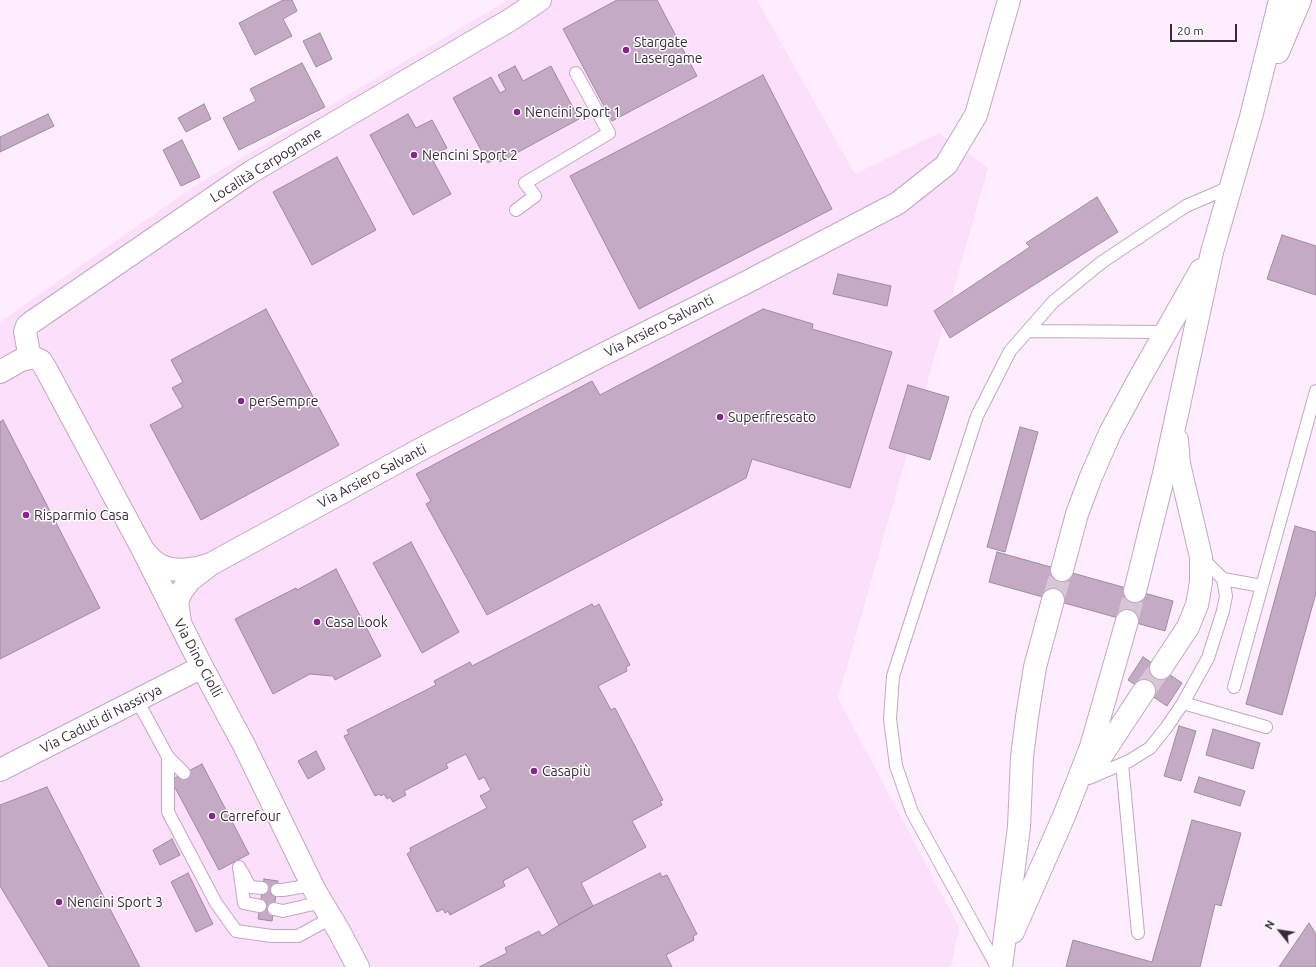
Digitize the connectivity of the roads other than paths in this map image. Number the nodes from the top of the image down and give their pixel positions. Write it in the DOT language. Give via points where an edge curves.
graph roads {
  1 [pos="540,0"];
  2 [pos="1009,0"];
  3 [pos="1280,0"];
  4 [pos="1300,0"];
  5 [pos="576,73"];
  6 [pos="1251,117"];
  7 [pos="1230,187"];
  8 [pos="516,210"];
  9 [pos="1212,252"];
  10 [pos="1028,331"];
  11 [pos="1166,332"];
  12 [pos="30,358"];
  13 [pos="0,372"];
  14 [pos="1316,391"];
  15 [pos="1175,423"];
  16 [pos="142,548"];
  17 [pos="1201,557"];
  18 [pos="211,564"];
  19 [pos="1062,570"];
  20 [pos="1223,579"];
  21 [pos="1262,586"];
  22 [pos="1135,591"];
  23 [pos="1053,600"];
  24 [pos="1127,621"];
  25 [pos="180,625"];
  26 [pos="202,667"];
  27 [pos="1161,668"];
  28 [pos="1234,687"];
  29 [pos="1144,691"];
  30 [pos="137,700"];
  31 [pos="1183,703"];
  32 [pos="1266,727"];
  33 [pos="168,757"];
  34 [pos="1122,764"];
  35 [pos="0,770"];
  36 [pos="184,773"];
  37 [pos="1086,779"];
  38 [pos="1064,816"];
  39 [pos="262,888"];
  40 [pos="277,890"];
  41 [pos="322,902"];
  42 [pos="260,906"];
  43 [pos="274,909"];
  44 [pos="1138,933"];
  45 [pos="1001,962"];
  46 [pos="358,967"];
  1 -- 12 [label="main road, Località Carpognane" via="251,172 32,322 25,332"];
  2 -- 18 [label="main road, Via Arsiero Salvanti" via="976,115 946,165 898,203 423,448"];
  3 -- 6 [label="main road"];
  4 -- 6 [label="main road"];
  5 -- 8 [label="lane" via="609,133 525,183 535,196"];
  6 -- 7 [label="main road"];
  7 -- 9 [label="main road"];
  7 -- 10 [label="lane" via="1186,206 1102,262 1053,302"];
  9 -- 11 [label="main road"];
  9 -- 15 [label="main road"];
  10 -- 11 [label="lane"];
  10 -- 45 [label="lane" via="1010,351 976,416 893,676 890,719 896,766 912,812"];
  11 -- 19 [label="main road" via="1110,433 1077,514"];
  12 -- 13 [label="main road"];
  12 -- 16 [label="main road, Via Dino Ciolli" via="41,361 46,369"];
  14 -- 21 [label="lane"];
  15 -- 17 [label="main road" via="1179,464"];
  15 -- 22 [label="main road"];
  16 -- 18 [label="main road, Via Arsiero Salvanti" via="152,560 170,569 182,570"];
  16 -- 25 [label="main road, Via Dino Ciolli"];
  17 -- 20 [label="lane"];
  17 -- 27 [label="main road" via="1201,582 1197,605 1188,627"];
  18 -- 25 [label="main road, Via Arsiero Salvanti" via="190,580 181,592 178,602"];
  20 -- 21 [label="lane"];
  20 -- 31 [label="lane" via="1226,596 1208,658"];
  21 -- 28 [label="lane"];
  23 -- 45 [label="main road" via="1035,667 1027,717 1022,757 1019,827"];
  24 -- 38 [label="main road" via="1098,726"];
  25 -- 26 [label="main road, Via Dino Ciolli"];
  26 -- 30 [label="main road, Via Caduti di Nassirya"];
  26 -- 41 [label="main road, Via Dino Ciolli"];
  29 -- 37 [label="main road"];
  30 -- 33 [label="lane"];
  30 -- 35 [label="main road, Via Caduti di Nassirya"];
  31 -- 32 [label="lane"];
  31 -- 34 [label="lane" via="1150,748"];
  33 -- 36 [label="lane"];
  33 -- 41 [label="lane" via="168,812 216,904 236,931 272,936 298,936"];
  34 -- 37 [label="lane"];
  34 -- 44 [label="lane"];
  37 -- 38 [label="main road"];
  38 -- 45 [label="main road"];
  39 -- 42 [label="lane" via="250,887 238,864 244,903"];
  40 -- 41 [label="lane"];
  41 -- 43 [label="lane" via="283,910"];
  41 -- 46 [label="main road, Via Dino Ciolli"];
}
